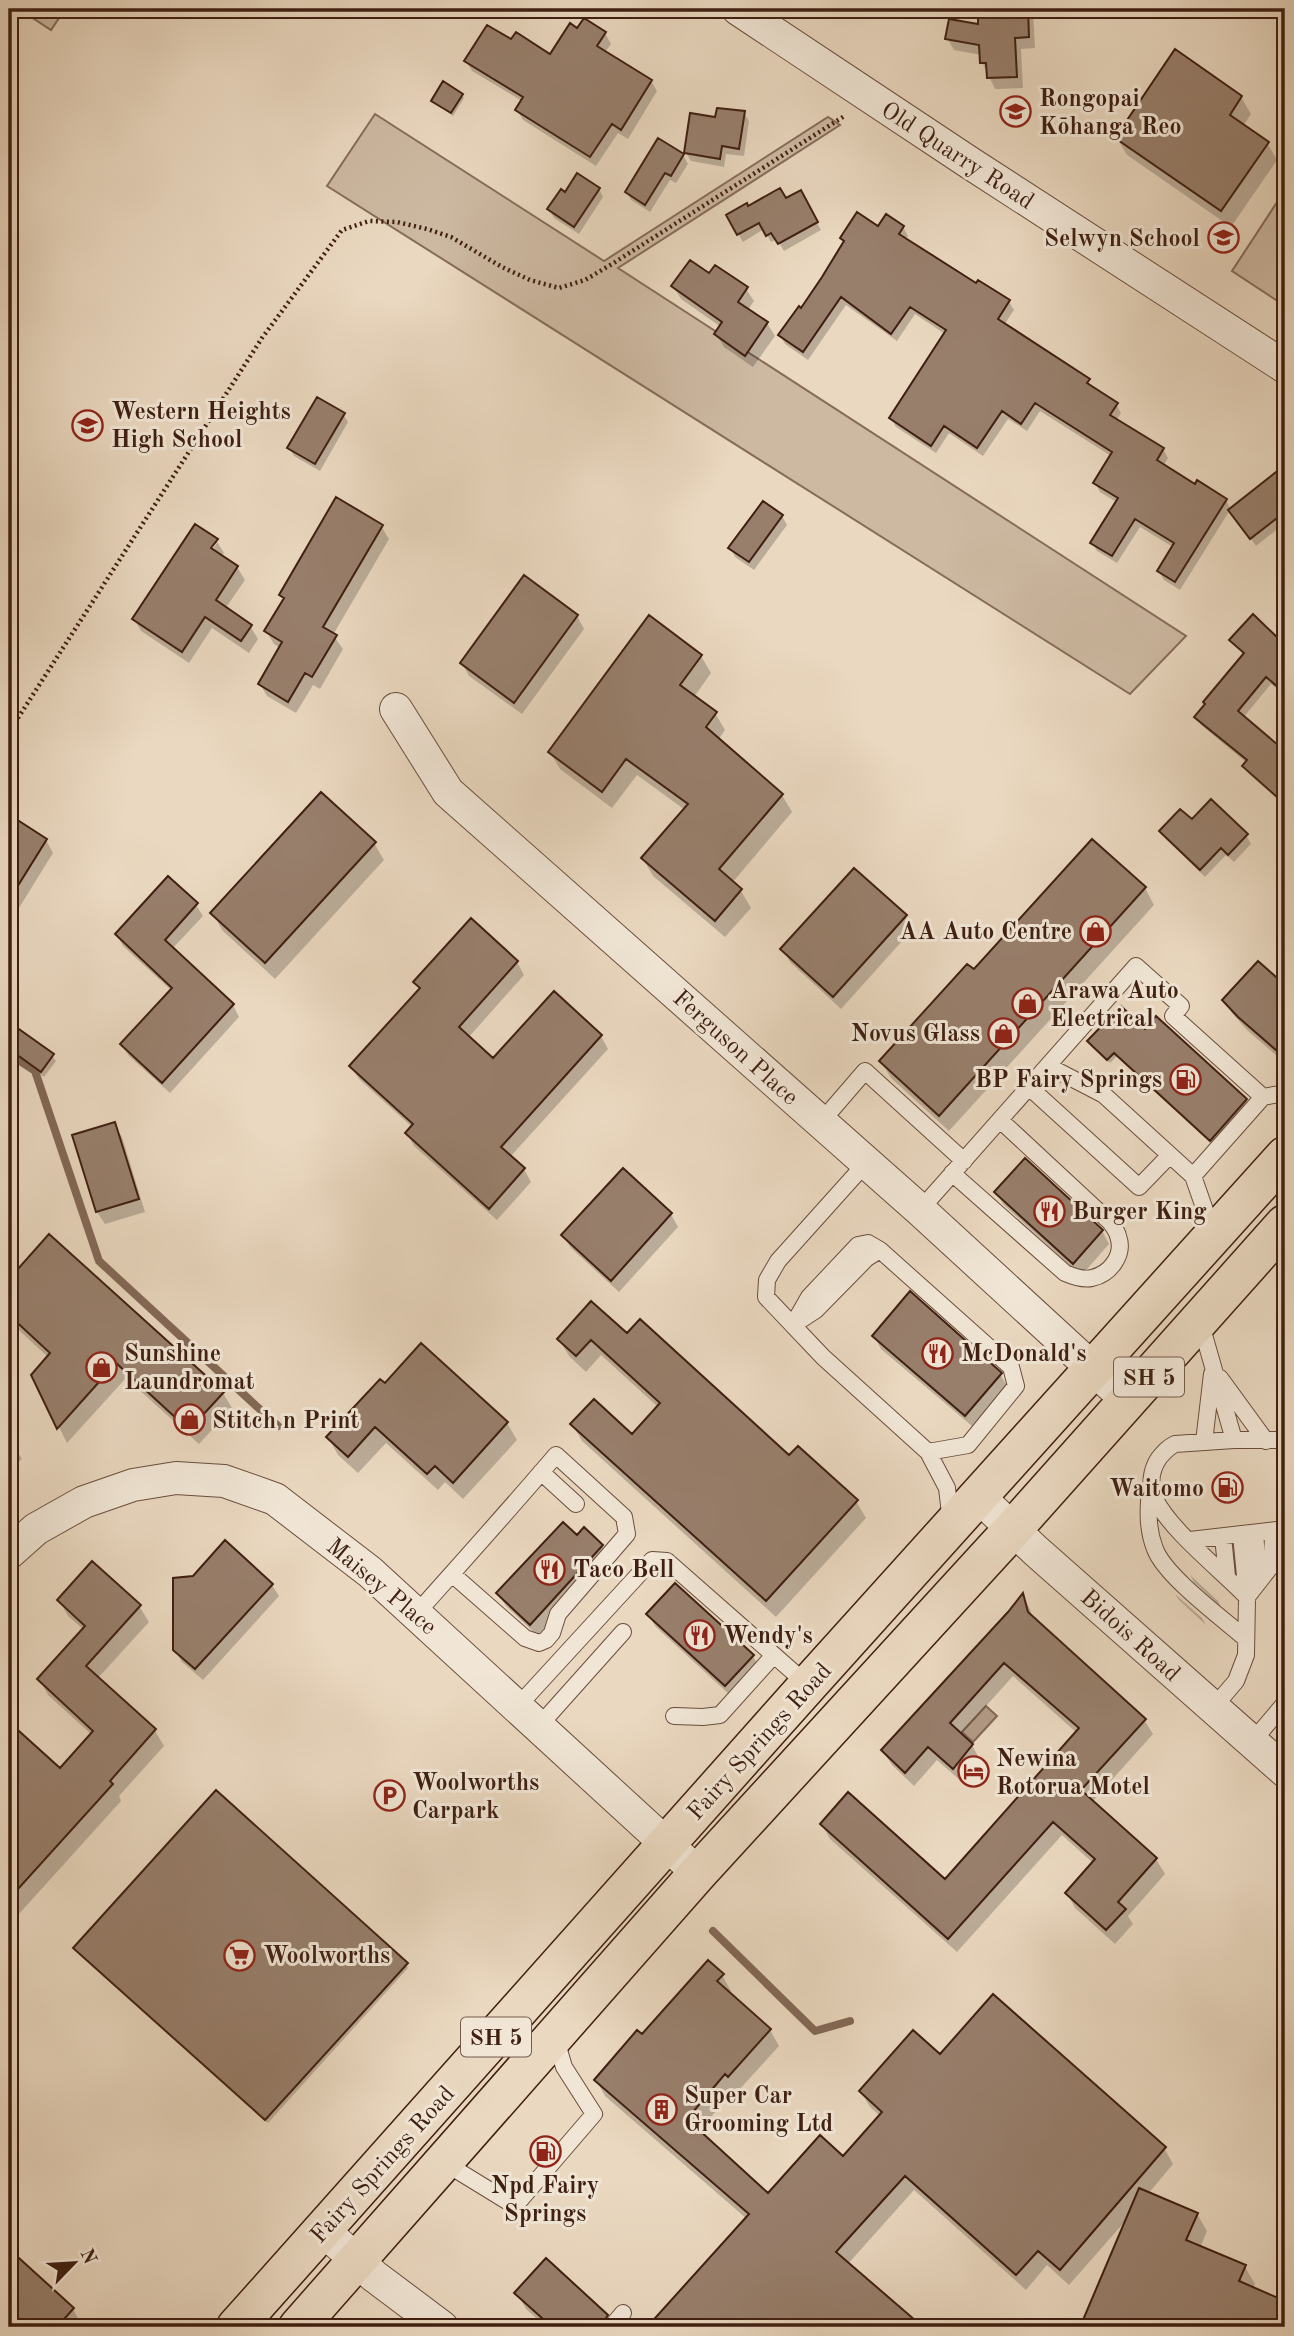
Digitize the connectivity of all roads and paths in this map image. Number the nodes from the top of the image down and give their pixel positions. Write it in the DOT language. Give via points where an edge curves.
graph roads {
  1 [pos="738,9"];
  2 [pos="846,116"];
  3 [pos="1285,367"];
  4 [pos="396,709"];
  5 [pos="9,732"];
  6 [pos="1048,1066"];
  7 [pos="1029,1087"];
  8 [pos="1285,1093"];
  9 [pos="1263,1097"];
  10 [pos="1000,1120"];
  11 [pos="821,1122"];
  12 [pos="1170,1155"];
  13 [pos="1285,1156"];
  14 [pos="964,1161"];
  15 [pos="866,1163"];
  16 [pos="952,1173"];
  17 [pos="1193,1176"];
  18 [pos="919,1210"];
  19 [pos="1285,1224"];
  20 [pos="1214,1235"];
  21 [pos="1199,1319"];
  22 [pos="793,1325"];
  23 [pos="1213,1368"];
  24 [pos="1093,1370"];
  25 [pos="1128,1401"];
  26 [pos="1285,1440"];
  27 [pos="1234,1441"];
  28 [pos="928,1452"];
  29 [pos="541,1472"];
  30 [pos="1151,1479"];
  31 [pos="979,1497"];
  32 [pos="576,1504"];
  33 [pos="1174,1525"];
  34 [pos="951,1528"];
  35 [pos="1013,1530"];
  36 [pos="1279,1530"];
  37 [pos="1248,1534"];
  38 [pos="1151,1535"];
  39 [pos="1216,1537"];
  40 [pos="1190,1541"];
  41 [pos="9,1553"];
  42 [pos="1285,1554"];
  43 [pos="1210,1560"];
  44 [pos="1272,1565"];
  45 [pos="452,1574"];
  46 [pos="1227,1576"];
  47 [pos="1259,1581"];
  48 [pos="1247,1597"];
  49 [pos="416,1614"];
  50 [pos="623,1632"];
  51 [pos="584,1634"];
  52 [pos="1245,1638"];
  53 [pos="604,1653"];
  54 [pos="774,1656"];
  55 [pos="808,1685"];
  56 [pos="1285,1703"];
  57 [pos="1213,1708"];
  58 [pos="529,1716"];
  59 [pos="674,1716"];
  60 [pos="1252,1742"];
  61 [pos="1285,1771"];
  62 [pos="667,1844"];
  63 [pos="698,1873"];
  64 [pos="555,2037"];
  65 [pos="445,2163"];
  66 [pos="323,2230"];
  67 [pos="358,2262"];
  68 [pos="623,2314"];
  69 [pos="236,2327"];
  70 [pos="298,2327"];
  71 [pos="442,2327"];
  72 [pos="611,2327"];
  1 -- 3 [label="street, Old Quarry Road"];
  2 -- 5 [label="path" via="594,275 559,288 530,280 427,229 369,221 342,230 262,338"];
  4 -- 11 [label="street, Ferguson Place" via="448,792"];
  6 -- 7 [label="lane"];
  6 -- 9 [label="lane" via="1136,966 1181,1006 1173,1016"];
  6 -- 12 [label="lane" via="1104,1095"];
  7 -- 10 [label="lane"];
  7 -- 12 [label="lane" via="1139,1187"];
  8 -- 9 [label="lane"];
  9 -- 17 [label="lane"];
  10 -- 14 [label="lane"];
  10 -- 16 [label="lane" via="1110,1222 1119,1238 1119,1256 1108,1271 1090,1279 1065,1273"];
  11 -- 14 [label="lane" via="864,1072"];
  11 -- 15 [label="street, Ferguson Place"];
  12 -- 17 [label="lane"];
  13 -- 20 [label="highway, Fairy Springs Road / SH 5"];
  14 -- 16 [label="lane"];
  15 -- 18 [label="street, Ferguson Place"];
  15 -- 22 [label="lane" via="778,1261 767,1280 766,1297"];
  16 -- 18 [label="lane"];
  17 -- 20 [label="lane"];
  18 -- 24 [label="street, Ferguson Place"];
  19 -- 21 [label="highway, Fairy Springs Road / SH 5"];
  20 -- 24 [label="highway, Fairy Springs Road / SH 5"];
  21 -- 23 [label="lane"];
  21 -- 25 [label="highway, Fairy Springs Road / SH 5"];
  22 -- 28 [label="lane"];
  22 -- 28 [label="lane" via="809,1297 858,1245 869,1243 1011,1367 1016,1386 968,1445"];
  23 -- 27 [label="lane"];
  23 -- 27 [label="lane"];
  23 -- 27 [label="lane"];
  24 -- 25 [label="street, Ferguson Place"];
  24 -- 31 [label="highway, Fairy Springs Road / SH 5"];
  25 -- 35 [label="highway, Fairy Springs Road / SH 5"];
  26 -- 27 [label="lane"];
  27 -- 30 [label="lane" via="1175,1444 1154,1466"];
  28 -- 34 [label="lane" via="947,1488"];
  29 -- 32 [label="lane"];
  29 -- 45 [label="lane"];
  29 -- 45 [label="lane" via="556,1455 625,1517 627,1534 558,1614 546,1640 538,1643 525,1638"];
  30 -- 33 [label="lane" via="1154,1497"];
  30 -- 38 [label="lane"];
  31 -- 34 [label="highway, Fairy Springs Road / SH 5"];
  31 -- 35 [label="street, Bidois Road"];
  33 -- 38 [label="lane" via="1161,1522"];
  33 -- 40 [label="lane"];
  34 -- 55 [label="highway, Fairy Springs Road / SH 5"];
  35 -- 57 [label="street, Bidois Road"];
  35 -- 63 [label="highway, Fairy Springs Road / SH 5"];
  36 -- 37 [label="lane"];
  36 -- 44 [label="lane"];
  37 -- 39 [label="lane"];
  37 -- 47 [label="lane"];
  37 -- 48 [label="lane"];
  38 -- 52 [label="lane" via="1159,1559"];
  39 -- 40 [label="lane"];
  39 -- 43 [label="lane"];
  39 -- 46 [label="lane"];
  40 -- 43 [label="lane"];
  41 -- 49 [label="street, Maisey Place" via="37,1529 84,1502 134,1485 176,1478 224,1481 275,1499"];
  42 -- 44 [label="lane"];
  43 -- 46 [label="lane"];
  44 -- 47 [label="lane"];
  45 -- 49 [label="lane"];
  46 -- 48 [label="lane"];
  47 -- 48 [label="lane"];
  48 -- 52 [label="lane"];
  49 -- 58 [label="street, Maisey Place"];
  50 -- 53 [label="lane"];
  51 -- 53 [label="lane"];
  51 -- 54 [label="lane" via="652,1560 667,1561"];
  51 -- 58 [label="lane"];
  52 -- 57 [label="lane" via="1246,1655 1236,1681"];
  53 -- 58 [label="lane"];
  54 -- 55 [label="lane"];
  54 -- 59 [label="lane" via="720,1715"];
  55 -- 62 [label="highway, Fairy Springs Road / SH 5"];
  56 -- 60 [label="lane"];
  57 -- 60 [label="street, Bidois Road"];
  58 -- 62 [label="street, Maisey Place"];
  60 -- 61 [label="street, Bidois Road"];
  62 -- 63 [label="street, Maisey Place"];
  62 -- 66 [label="highway, Fairy Springs Road / SH 5"];
  63 -- 64 [label="highway, Fairy Springs Road / SH 5"];
  64 -- 65 [label="highway, Fairy Springs Road / SH 5"];
  64 -- 65 [label="lane" via="564,2067 594,2115 515,2206"];
  65 -- 67 [label="highway, Fairy Springs Road / SH 5"];
  66 -- 67 [label="street"];
  66 -- 69 [label="highway, Fairy Springs Road / SH 5"];
  67 -- 70 [label="highway, Fairy Springs Road / SH 5"];
  67 -- 71 [label="street"];
  68 -- 72 [label="lane"];
}
